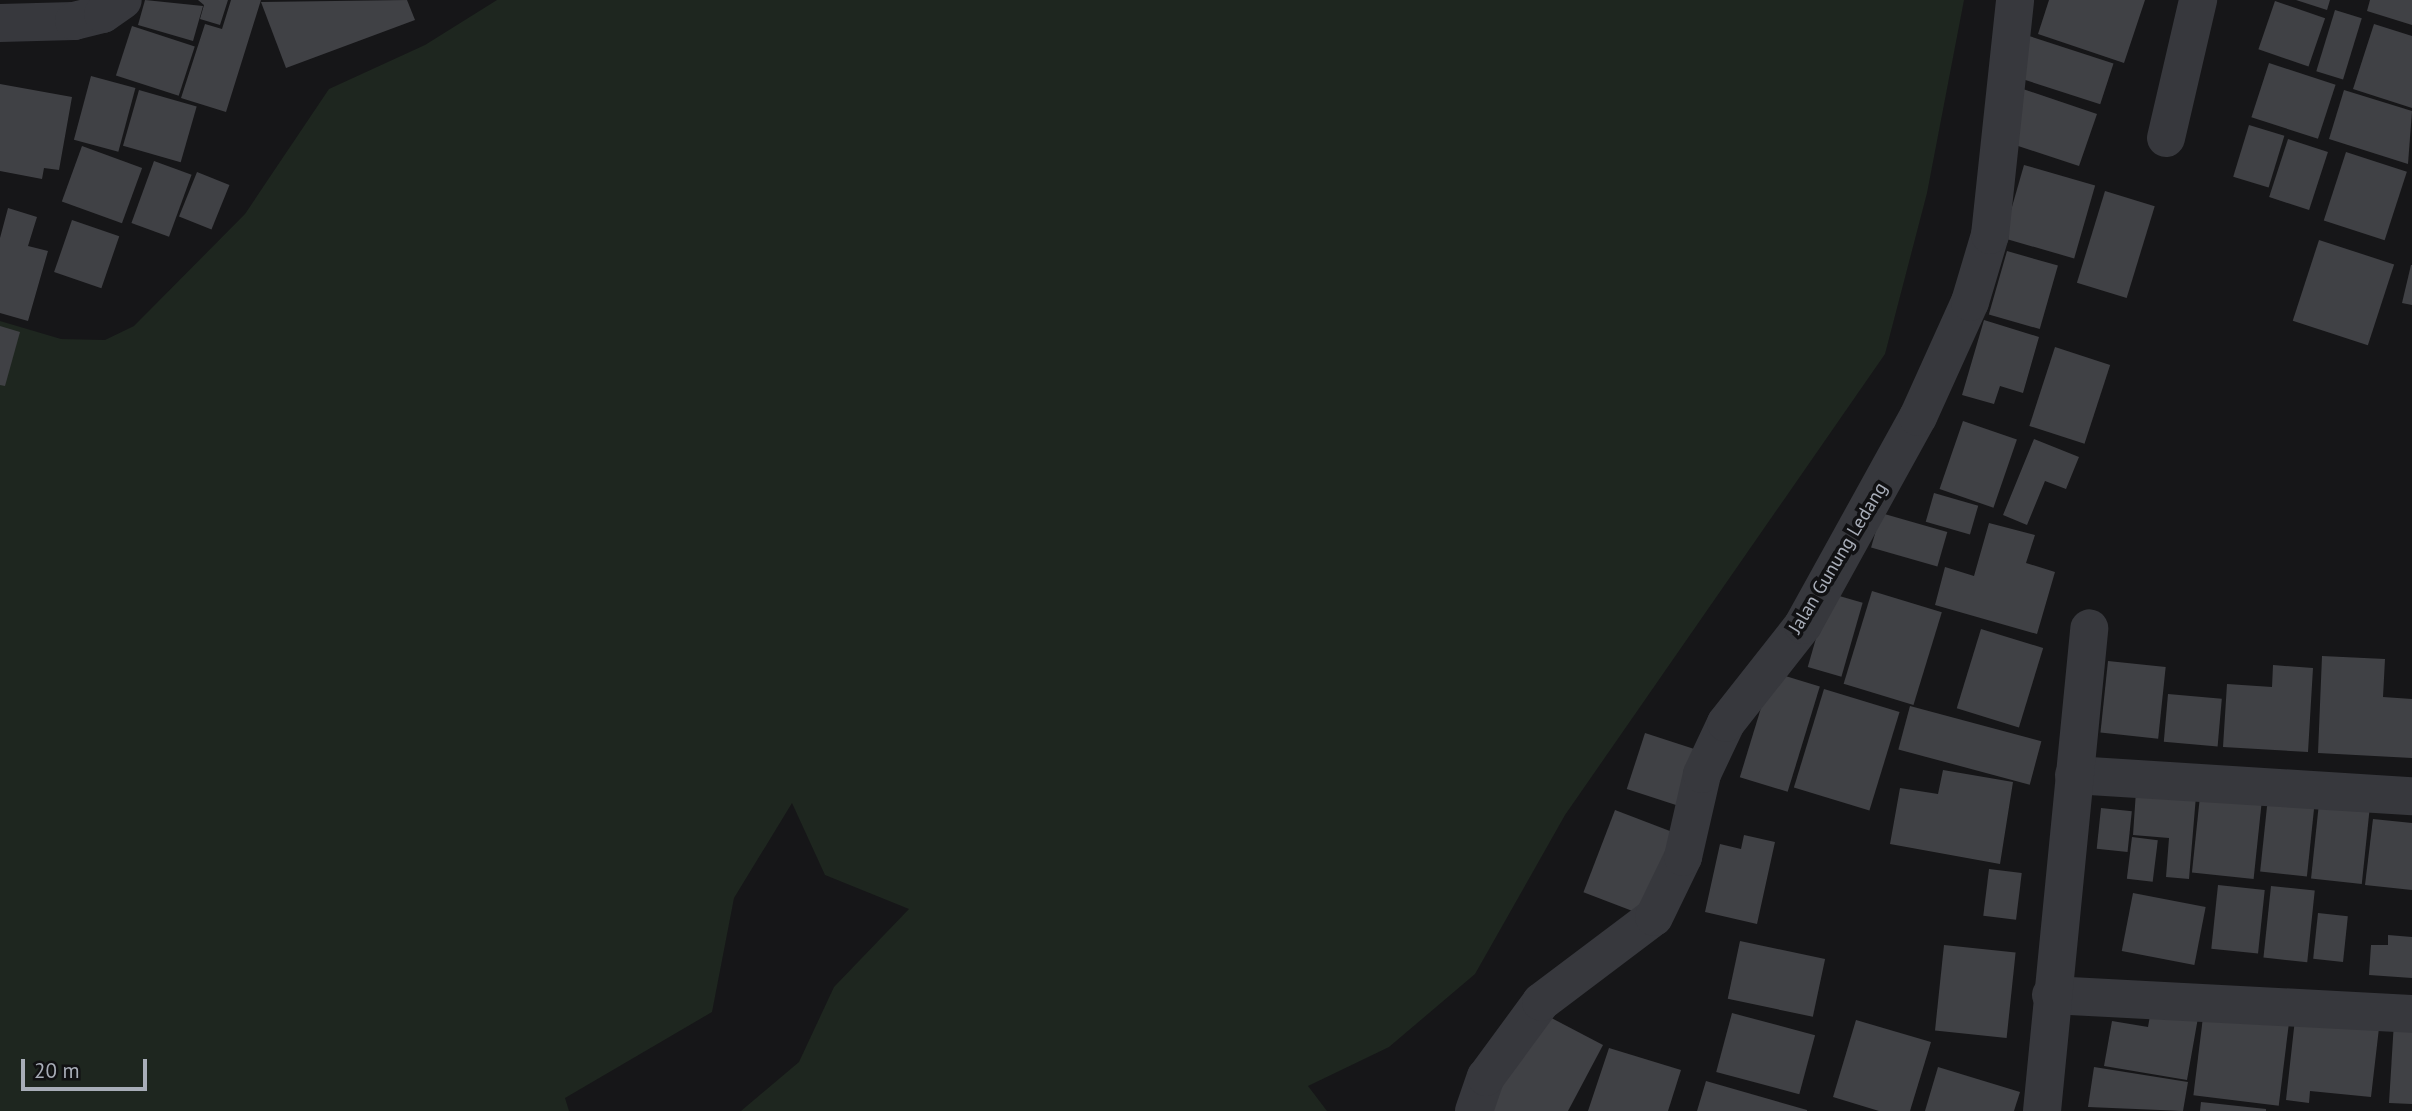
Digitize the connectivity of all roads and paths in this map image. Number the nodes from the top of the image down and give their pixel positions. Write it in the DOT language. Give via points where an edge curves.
graph roads {
  1 [pos="123,0"];
  2 [pos="2015,0"];
  3 [pos="2197,0"];
  4 [pos="0,23"];
  5 [pos="2166,138"];
  6 [pos="2089,628"];
  7 [pos="2074,775"];
  8 [pos="2412,796"];
  9 [pos="2051,995"];
  10 [pos="2412,1014"];
  11 [pos="1474,1111"];
  12 [pos="2042,1111"];
  1 -- 4 [label="street" via="103,14 74,21"];
  2 -- 11 [label="street, Jalan Gunung Ledang" via="1990,235 1970,302 1918,417 1803,625 1726,723 1702,774 1683,857 1654,918 1541,1002 1486,1077"];
  3 -- 5 [label="street"];
  6 -- 7 [label="street"];
  7 -- 8 [label="street"];
  7 -- 9 [label="street"];
  9 -- 10 [label="street"];
  9 -- 12 [label="street"];
}
